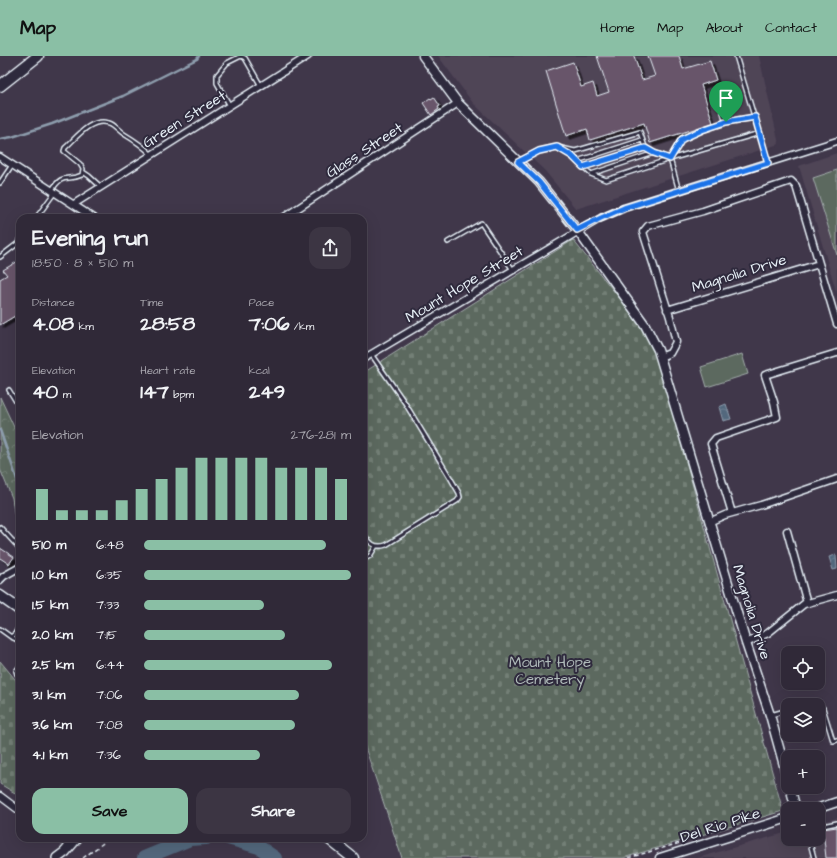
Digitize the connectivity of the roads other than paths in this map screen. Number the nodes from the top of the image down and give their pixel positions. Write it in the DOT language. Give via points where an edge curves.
graph roads {
  1 [pos="38,56"];
  2 [pos="308,56"];
  3 [pos="423,56"];
  4 [pos="736,56"];
  5 [pos="0,86"];
  6 [pos="261,86"];
  7 [pos="717,93"];
  8 [pos="458,103"];
  9 [pos="230,106"];
  10 [pos="755,117"];
  11 [pos="726,122"];
  12 [pos="760,133"];
  13 [pos="642,140"];
  14 [pos="837,141"];
  15 [pos="557,147"];
  16 [pos="645,148"];
  17 [pos="654,153"];
  18 [pos="152,155"];
  19 [pos="0,157"];
  20 [pos="670,159"];
  21 [pos="576,161"];
  22 [pos="518,162"];
  23 [pos="768,163"];
  24 [pos="12,165"];
  25 [pos="583,167"];
  26 [pos="83,172"];
  27 [pos="591,174"];
  28 [pos="0,183"];
  29 [pos="101,187"];
  30 [pos="54,191"];
  31 [pos="679,191"];
  32 [pos="74,204"];
  33 [pos="39,214"];
  34 [pos="88,214"];
  35 [pos="289,214"];
  36 [pos="577,230"];
  37 [pos="448,242"];
  38 [pos="16,245"];
  39 [pos="0,257"];
  40 [pos="819,264"];
  41 [pos="512,270"];
  42 [pos="667,310"];
  43 [pos="837,324"];
  44 [pos="837,353"];
  45 [pos="372,354"];
  46 [pos="367,357"];
  47 [pos="660,357"];
  48 [pos="9,390"];
  49 [pos="16,401"];
  50 [pos="837,479"];
  51 [pos="732,513"];
  52 [pos="709,522"];
  53 [pos="0,527"];
  54 [pos="787,531"];
  55 [pos="367,538"];
  56 [pos="16,545"];
  57 [pos="376,546"];
  58 [pos="367,558"];
  59 [pos="16,569"];
  60 [pos="0,580"];
  61 [pos="837,595"];
  62 [pos="0,596"];
  63 [pos="807,603"];
  64 [pos="16,607"];
  65 [pos="0,629"];
  66 [pos="16,632"];
  67 [pos="11,637"];
  68 [pos="16,639"];
  69 [pos="746,643"];
  70 [pos="781,712"];
  71 [pos="770,715"];
  72 [pos="825,718"];
  73 [pos="837,740"];
  74 [pos="781,755"];
  75 [pos="0,796"];
  76 [pos="837,802"];
  77 [pos="825,806"];
  78 [pos="16,808"];
  79 [pos="781,820"];
  80 [pos="837,823"];
  81 [pos="825,826"];
  82 [pos="64,842"];
  83 [pos="74,842"];
  84 [pos="333,842"];
  85 [pos="70,846"];
  86 [pos="811,846"];
  87 [pos="673,856"];
  88 [pos="57,858"];
  89 [pos="352,858"];
  90 [pos="660,858"];
  91 [pos="814,858"];
  1 -- 5 [label="main road"];
  2 -- 6 [label="street, Green Street"];
  3 -- 8 [label="street, Magnolia Drive"];
  4 -- 10 [label="lane"];
  6 -- 9 [label="street, Green Street"];
  6 -- 9 [label="lane" via="245,58 241,56 227,64 217,75 217,83"];
  7 -- 11 [label="lane"];
  8 -- 22 [label="street, Magnolia Drive"];
  8 -- 35 [label="street, Glass Street"];
  9 -- 18 [label="street, Green Street"];
  10 -- 11 [label="lane"];
  10 -- 12 [label="lane"];
  11 -- 20 [label="lane" via="682,139"];
  12 -- 20 [label="lane"];
  12 -- 23 [label="lane"];
  13 -- 15 [label="lane" via="640,132 575,151"];
  13 -- 16 [label="lane"];
  13 -- 21 [label="lane"];
  14 -- 23 [label="street, Mount Hope Street"];
  15 -- 21 [label="lane"];
  15 -- 22 [label="lane" via="539,151"];
  16 -- 17 [label="lane"];
  16 -- 25 [label="lane"];
  17 -- 20 [label="lane"];
  17 -- 27 [label="lane"];
  18 -- 26 [label="lane" via="112,124 98,123 87,128 64,151 80,164"];
  18 -- 29 [label="street, Green Street"];
  19 -- 24 [label="street"];
  20 -- 27 [label="lane" via="606,180"];
  20 -- 31 [label="lane"];
  21 -- 25 [label="lane"];
  22 -- 36 [label="street, Magnolia Drive" via="539,182"];
  23 -- 31 [label="street, Mount Hope Street"];
  24 -- 28 [label="lane"];
  24 -- 30 [label="street"];
  25 -- 27 [label="lane"];
  26 -- 29 [label="lane"];
  26 -- 30 [label="lane" via="74,178 61,179"];
  29 -- 32 [label="street, Green Street"];
  30 -- 32 [label="street"];
  30 -- 33 [label="lane"];
  31 -- 36 [label="street, Mount Hope Street" via="624,208"];
  32 -- 34 [label="street"];
  36 -- 41 [label="street, Mount Hope Street"];
  36 -- 47 [label="street, Magnolia Drive" via="645,325"];
  37 -- 41 [label="lane" via="481,223"];
  38 -- 39 [label="lane"];
  40 -- 42 [label="street, Magnolia Drive"];
  40 -- 42 [label="street" via="796,186 791,181 703,211 648,226 643,232"];
  40 -- 43 [label="street"];
  41 -- 45 [label="street, Mount Hope Street"];
  42 -- 47 [label="street" via="676,342 670,353"];
  44 -- 51 [label="street" via="765,375 777,417 716,438 711,444"];
  45 -- 46 [label="street, Mount Hope Street"];
  45 -- 57 [label="lane" via="460,497 386,545"];
  47 -- 52 [label="street, Magnolia Drive"];
  48 -- 49 [label="lane"];
  50 -- 51 [label="street"];
  51 -- 52 [label="street"];
  52 -- 69 [label="street, Magnolia Drive"];
  53 -- 56 [label="lane"];
  54 -- 63 [label="street"];
  55 -- 57 [label="lane"];
  57 -- 58 [label="lane"];
  59 -- 60 [label="street"];
  61 -- 63 [label="street"];
  62 -- 64 [label="main road"];
  63 -- 69 [label="street" via="768,633"];
  65 -- 67 [label="lane"];
  66 -- 67 [label="lane"];
  67 -- 68 [label="lane"];
  69 -- 71 [label="street, Magnolia Drive"];
  70 -- 71 [label="lane"];
  71 -- 74 [label="street, Magnolia Drive"];
  72 -- 73 [label="lane" via="832,741"];
  75 -- 78 [label="street"];
  76 -- 77 [label="street"];
  79 -- 87 [label="street, Del Rio Pike"];
  80 -- 81 [label="lane"];
  82 -- 85 [label="street"];
  83 -- 85 [label="main road"];
  84 -- 89 [label="main road"];
  85 -- 88 [label="main road"];
  86 -- 91 [label="lane"];
  87 -- 90 [label="street, Del Rio Pike"];
}
